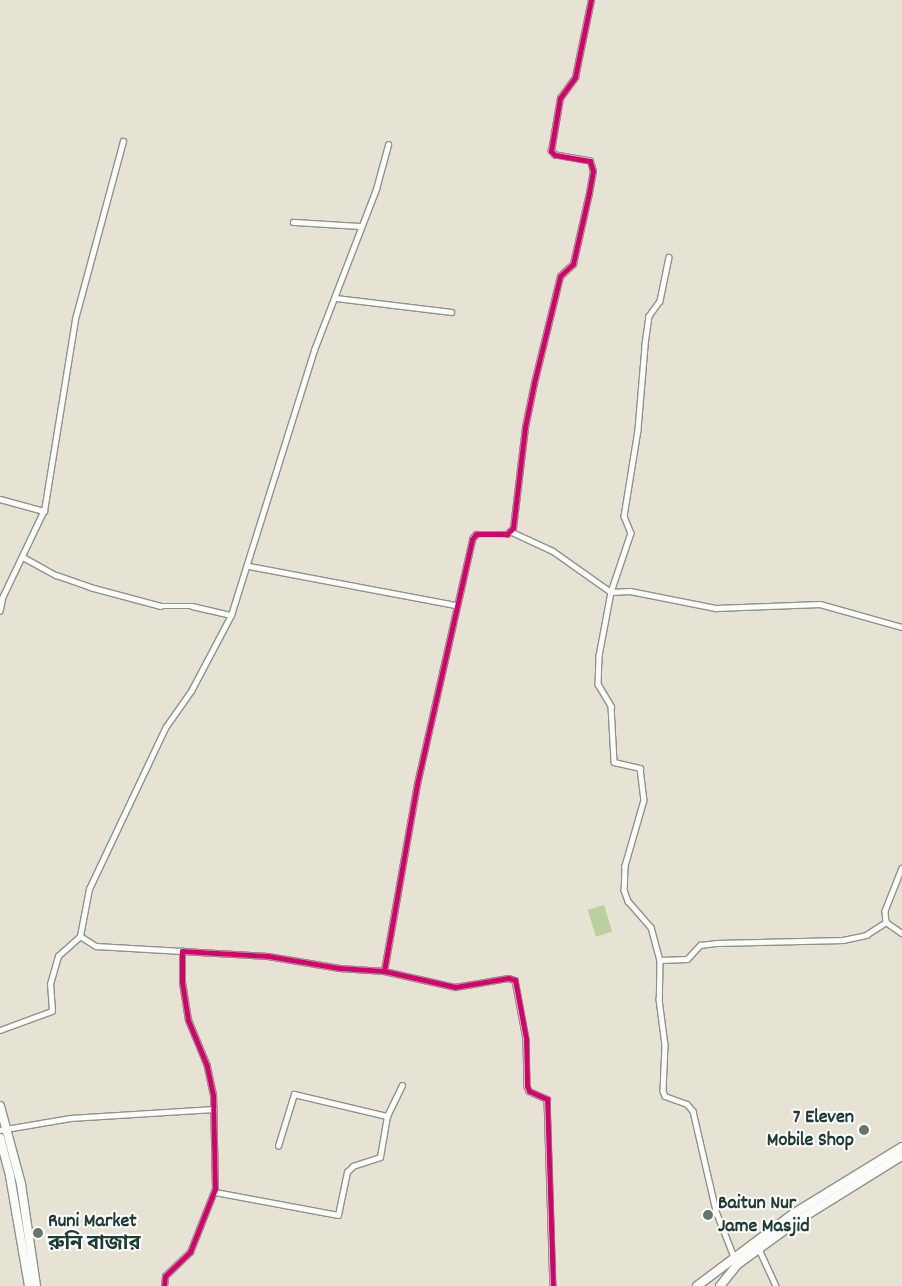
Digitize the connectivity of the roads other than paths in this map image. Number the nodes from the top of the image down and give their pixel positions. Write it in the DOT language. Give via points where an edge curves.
graph roads {
  1 [pos="591,0"];
  2 [pos="123,142"];
  3 [pos="388,145"];
  4 [pos="293,222"];
  5 [pos="361,226"];
  6 [pos="669,257"];
  7 [pos="336,298"];
  8 [pos="450,312"];
  9 [pos="0,499"];
  10 [pos="44,511"];
  11 [pos="512,532"];
  12 [pos="23,557"];
  13 [pos="248,566"];
  14 [pos="611,592"];
  15 [pos="456,605"];
  16 [pos="0,611"];
  17 [pos="231,616"];
  18 [pos="902,627"];
  19 [pos="902,868"];
  20 [pos="886,922"];
  21 [pos="902,933"];
  22 [pos="80,936"];
  23 [pos="182,952"];
  24 [pos="660,960"];
  25 [pos="384,971"];
  26 [pos="0,1030"];
  27 [pos="402,1085"];
  28 [pos="0,1106"];
  29 [pos="214,1108"];
  30 [pos="387,1116"];
  31 [pos="3,1130"];
  32 [pos="0,1138"];
  33 [pos="278,1146"];
  34 [pos="902,1147"];
  35 [pos="902,1156"];
  36 [pos="4,1165"];
  37 [pos="21,1184"];
  38 [pos="12,1186"];
  39 [pos="215,1192"];
  40 [pos="26,1216"];
  41 [pos="17,1217"];
  42 [pos="753,1250"];
  43 [pos="734,1257"];
  44 [pos="29,1286"];
  45 [pos="36,1286"];
  46 [pos="164,1286"];
  47 [pos="553,1286"];
  48 [pos="696,1286"];
  49 [pos="720,1286"];
  50 [pos="776,1286"];
  1 -- 11 [label="street" via="575,77 560,98 551,151 555,155 590,161 592,179 573,264 560,276 540,357 525,427"];
  2 -- 10 [label="street" via="72,335"];
  3 -- 5 [label="street" via="376,189"];
  4 -- 5 [label="street"];
  5 -- 7 [label="street"];
  6 -- 14 [label="street" via="660,301 649,316 638,430 624,516 631,533"];
  7 -- 8 [label="street"];
  7 -- 13 [label="street" via="314,350"];
  9 -- 10 [label="street"];
  10 -- 12 [label="street"];
  11 -- 14 [label="street" via="553,551"];
  11 -- 15 [label="street" via="473,535"];
  12 -- 16 [label="street" via="3,597"];
  12 -- 17 [label="street" via="56,575 90,587 161,606 192,606"];
  13 -- 15 [label="street"];
  13 -- 17 [label="street"];
  14 -- 18 [label="street" via="630,591 716,608 820,604"];
  14 -- 24 [label="street" via="599,656 598,684 611,706 614,762 640,768 644,800 625,866 624,890 628,901 653,931"];
  15 -- 25 [label="street" via="417,784"];
  17 -- 22 [label="street" via="191,691 161,736 90,889"];
  19 -- 20 [label="street" via="888,900"];
  20 -- 21 [label="street"];
  20 -- 24 [label="street" via="866,935 844,940 717,942 700,945 687,959"];
  22 -- 23 [label="street" via="96,946"];
  22 -- 26 [label="street" via="58,956 52,970 50,1014"];
  23 -- 25 [label="street" via="268,956 339,968"];
  23 -- 29 [label="street" via="182,981 188,1020 207,1066"];
  24 -- 43 [label="street" via="659,999 665,1045 663,1091 665,1096 694,1110 716,1211"];
  25 -- 47 [label="street" via="455,987 508,978 515,980 526,1039 527,1086 529,1091 547,1098"];
  27 -- 30 [label="street"];
  28 -- 31 [label="highway"];
  29 -- 31 [label="street" via="70,1118"];
  29 -- 39 [label="street"];
  30 -- 33 [label="street" via="294,1094"];
  30 -- 39 [label="street" via="380,1157 360,1163 347,1172 338,1215"];
  31 -- 37 [label="highway"];
  32 -- 36 [label="highway"];
  34 -- 42 [label="highway" via="793,1214"];
  35 -- 42 [label="highway"];
  36 -- 38 [label="highway"];
  37 -- 38 [label="highway"];
  37 -- 40 [label="highway"];
  38 -- 41 [label="highway"];
  39 -- 46 [label="street" via="190,1252 165,1276"];
  40 -- 41 [label="highway"];
  40 -- 45 [label="highway"];
  41 -- 44 [label="highway"];
  42 -- 43 [label="highway"];
  42 -- 49 [label="highway"];
  42 -- 50 [label="street"];
  43 -- 48 [label="highway"];
}
